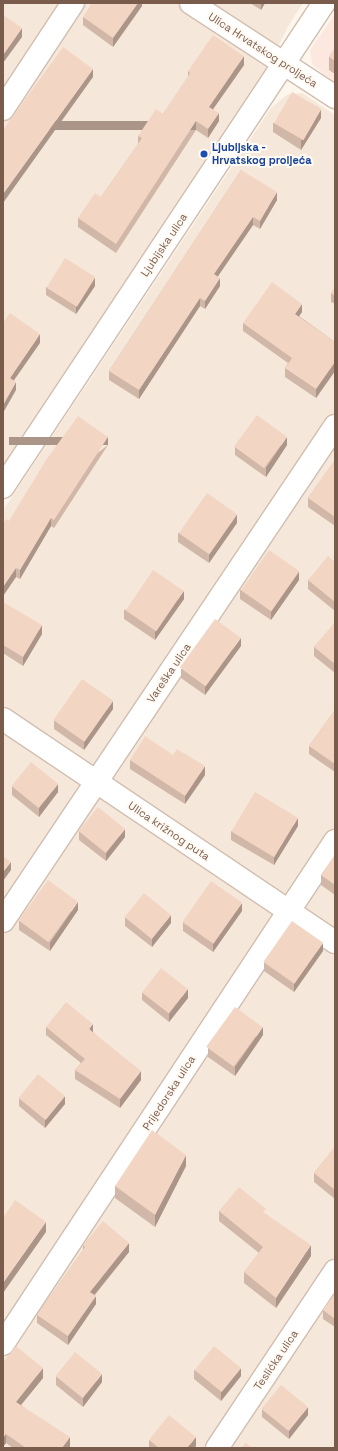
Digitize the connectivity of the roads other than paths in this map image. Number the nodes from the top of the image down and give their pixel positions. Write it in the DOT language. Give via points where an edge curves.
graph roads {
  1 [pos="73,3"];
  2 [pos="191,3"];
  3 [pos="324,3"];
  4 [pos="285,64"];
  5 [pos="335,97"];
  6 [pos="3,109"];
  7 [pos="335,426"];
  8 [pos="3,488"];
  9 [pos="3,719"];
  10 [pos="96,781"];
  11 [pos="335,841"];
  12 [pos="288,912"];
  13 [pos="3,921"];
  14 [pos="335,942"];
  15 [pos="335,1271"];
  16 [pos="3,1344"];
  17 [pos="217,1448"];
  1 -- 6 [label="street"];
  2 -- 4 [label="street, Ulica Hrvatskog proljeća"];
  3 -- 4 [label="street, Ljubijska ulica"];
  4 -- 5 [label="street, Ulica Hrvatskog proljeća"];
  4 -- 8 [label="street, Ljubijska ulica"];
  7 -- 10 [label="street, Vareška ulica"];
  9 -- 10 [label="street, Ulica križnog puta"];
  10 -- 12 [label="street, Ulica križnog puta"];
  10 -- 13 [label="street, Vareška ulica"];
  11 -- 12 [label="street, Prijedorska ulica"];
  12 -- 14 [label="street, Ulica križnog puta"];
  12 -- 16 [label="street, Prijedorska ulica"];
  15 -- 17 [label="street, Teslićka ulica"];
}
